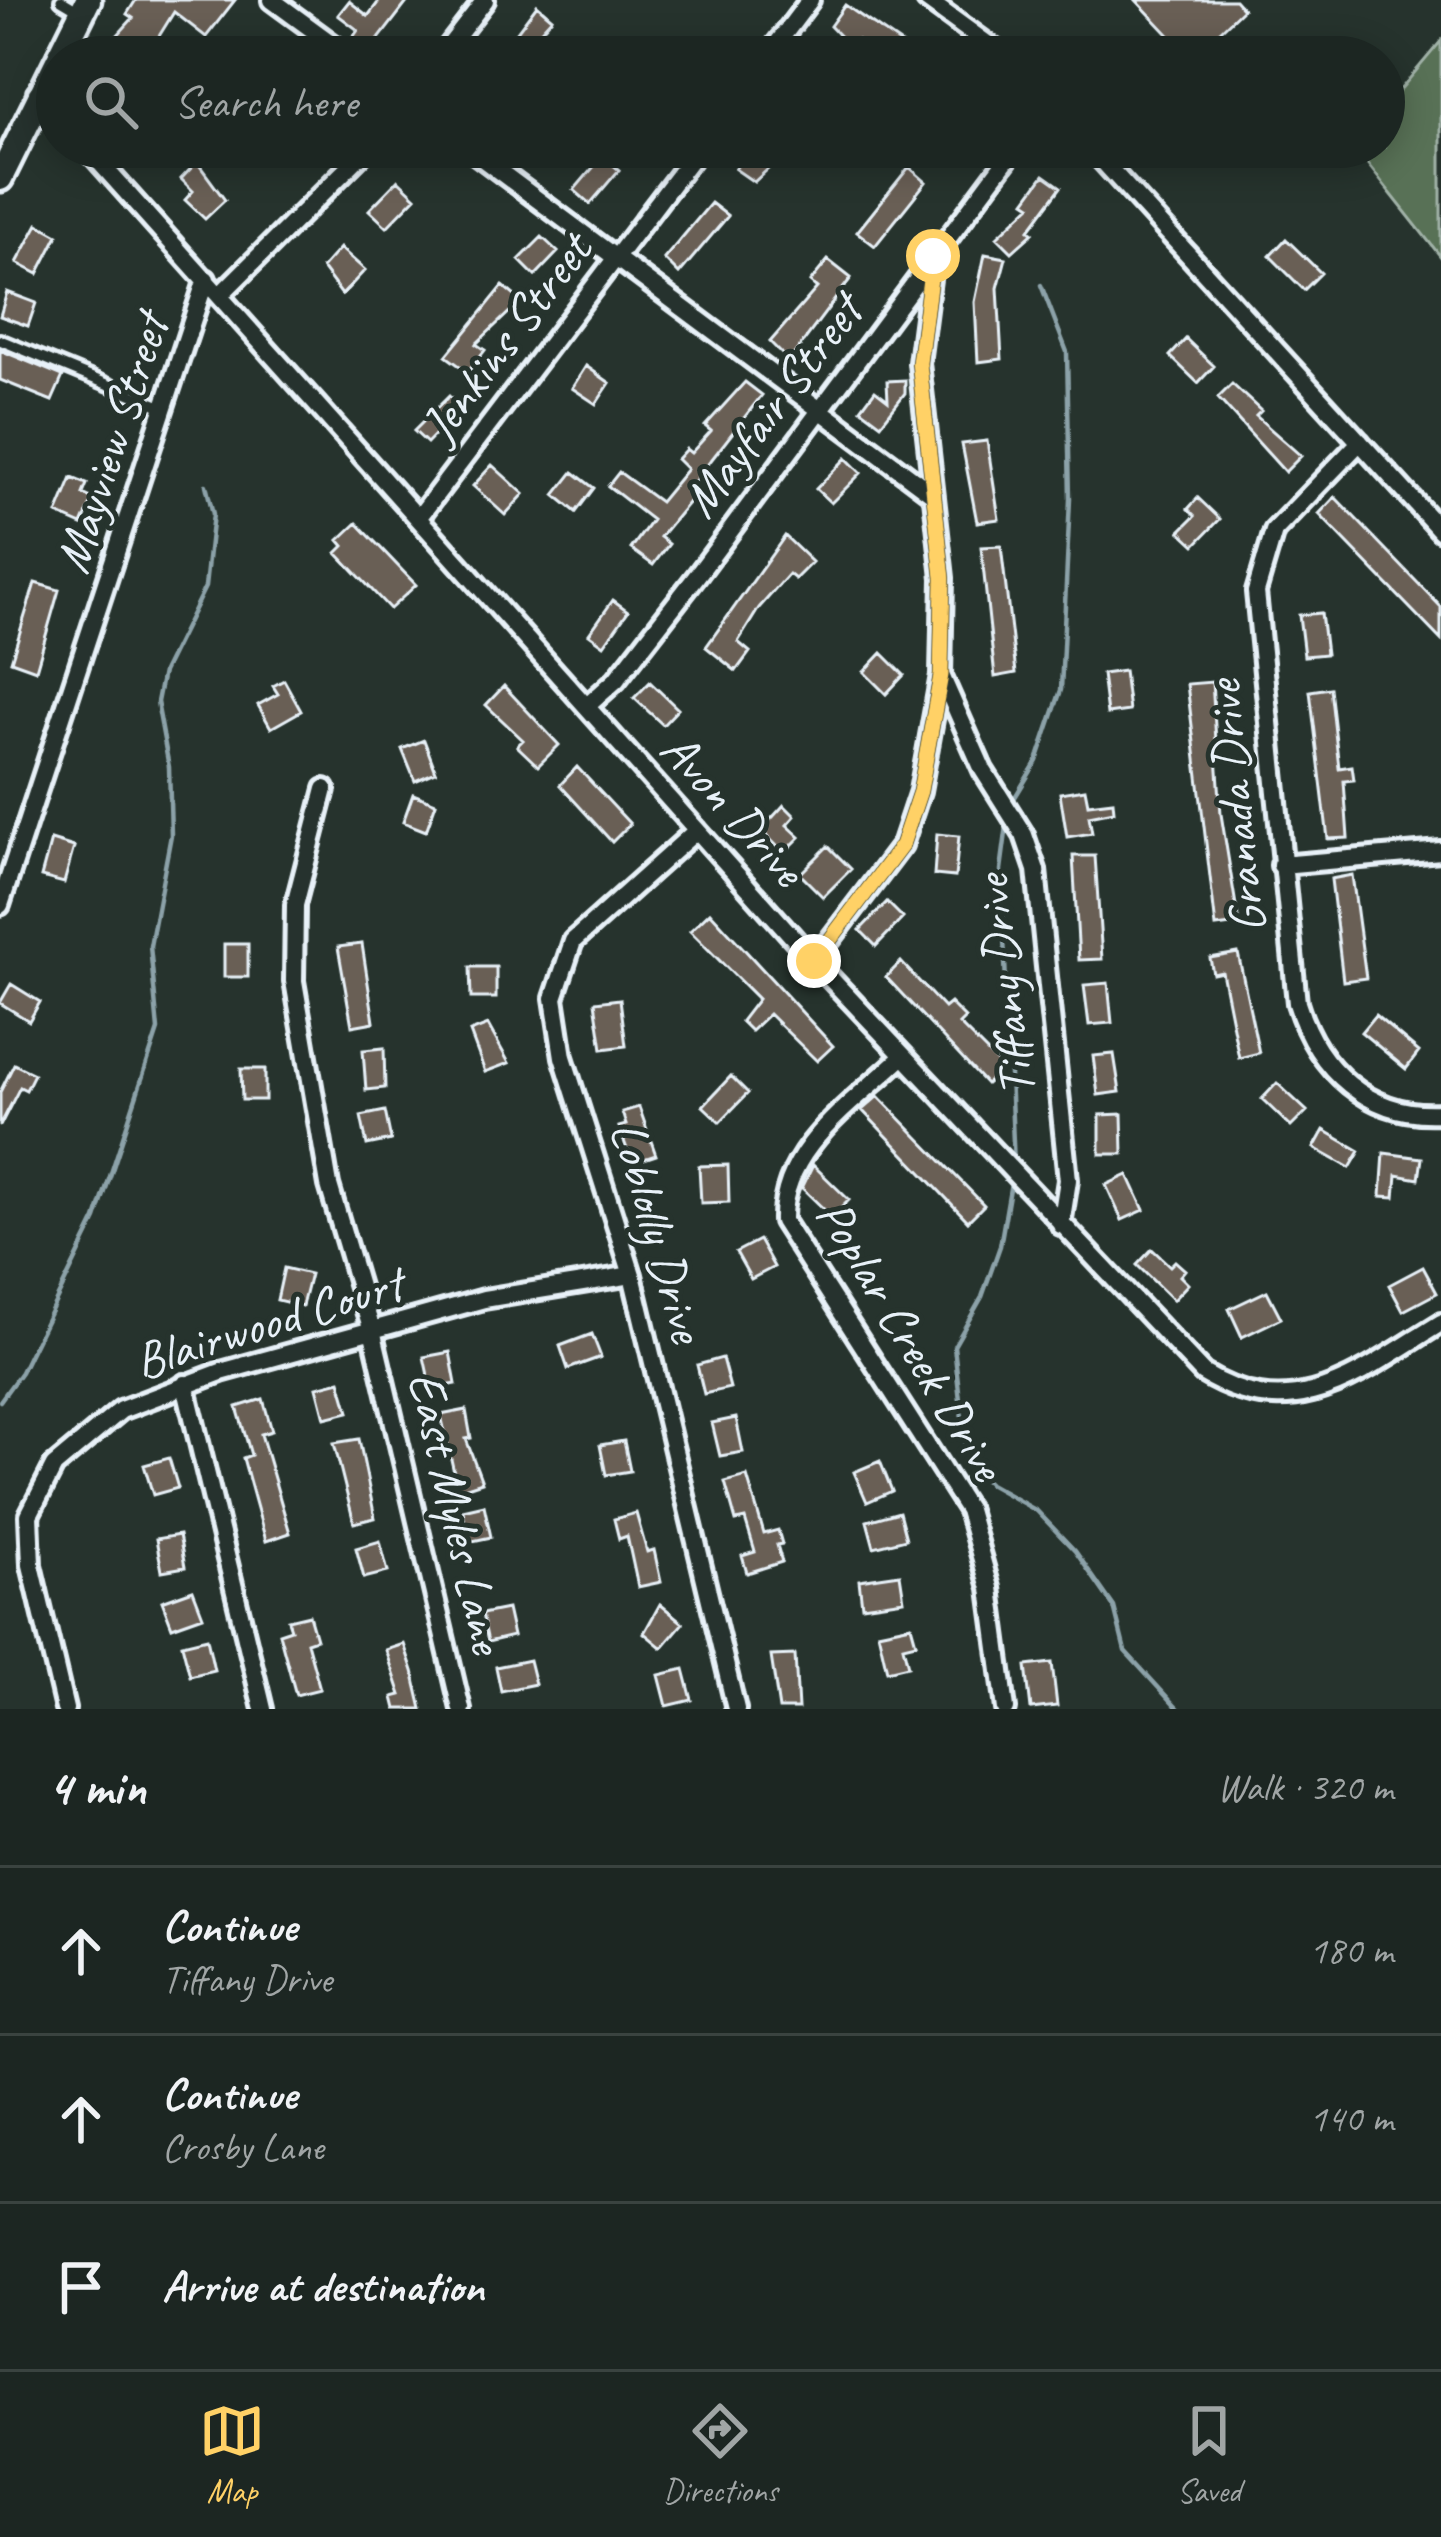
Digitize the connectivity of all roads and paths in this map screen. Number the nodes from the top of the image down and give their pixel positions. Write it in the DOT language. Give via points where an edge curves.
graph roads {
  1 [pos="272,0"];
  2 [pos="485,0"];
  3 [pos="810,0"];
  4 [pos="927,0"];
  5 [pos="76,4"];
  6 [pos="297,7"];
  7 [pos="62,36"];
  8 [pos="328,36"];
  9 [pos="457,36"];
  10 [pos="783,36"];
  11 [pos="976,36"];
  12 [pos="36,95"];
  13 [pos="3,161"];
  14 [pos="105,168"];
  15 [pos="348,168"];
  16 [pos="495,168"];
  17 [pos="684,168"];
  18 [pos="1000,168"];
  19 [pos="1109,168"];
  20 [pos="933,256"];
  21 [pos="617,258"];
  22 [pos="206,279"];
  23 [pos="220,295"];
  24 [pos="0,340"];
  25 [pos="165,408"];
  26 [pos="820,410"];
  27 [pos="1360,442"];
  28 [pos="930,492"];
  29 [pos="419,517"];
  30 [pos="1441,531"];
  31 [pos="941,675"];
  32 [pos="587,706"];
  33 [pos="325,789"];
  34 [pos="697,830"];
  35 [pos="1441,851"];
  36 [pos="1281,865"];
  37 [pos="0,904"];
  38 [pos="814,961"];
  39 [pos="903,1056"];
  40 [pos="1441,1113"];
  41 [pos="1061,1225"];
  42 [pos="632,1275"];
  43 [pos="1441,1323"];
  44 [pos="373,1334"];
  45 [pos="185,1384"];
  46 [pos="65,1709"];
  47 [pos="263,1709"];
  48 [pos="461,1709"];
  49 [pos="736,1709"];
  50 [pos="1006,1709"];
  1 -- 6 [label="street"];
  2 -- 9 [label="street"];
  3 -- 10 [label="street"];
  4 -- 11 [label="street"];
  5 -- 7 [label="main road"];
  6 -- 8 [label="street"];
  12 -- 13 [label="main road"];
  14 -- 22 [label="street, Avon Drive"];
  15 -- 23 [label="street"];
  16 -- 21 [label="street"];
  17 -- 21 [label="street, Jenkins Street"];
  18 -- 20 [label="street, Mayfair Street"];
  19 -- 27 [label="street"];
  20 -- 26 [label="street, Mayfair Street"];
  20 -- 28 [label="street, Tiffany Drive" via="919,363"];
  21 -- 26 [label="street"];
  21 -- 29 [label="street, Jenkins Street"];
  22 -- 23 [label="street, Avon Drive"];
  22 -- 25 [label="street, Mayview Street"];
  23 -- 29 [label="street, Avon Drive"];
  24 -- 25 [label="lane"];
  25 -- 37 [label="street, Mayview Street"];
  26 -- 28 [label="street"];
  26 -- 32 [label="street, Mayfair Street" via="616,680"];
  27 -- 30 [label="street"];
  27 -- 36 [label="street, Granada Drive" via="1287,514 1259,571"];
  28 -- 31 [label="street, Tiffany Drive" via="943,578"];
  29 -- 32 [label="street, Avon Drive"];
  31 -- 38 [label="street" via="902,845"];
  31 -- 41 [label="street, Tiffany Drive" via="1036,870 1068,1180"];
  32 -- 34 [label="street, Avon Drive"];
  33 -- 44 [label="street, East Myles Lane" via="295,905 294,981 329,1185"];
  34 -- 38 [label="street, Avon Drive"];
  34 -- 42 [label="street, Loblolly Drive" via="573,941 554,998 563,1057"];
  35 -- 36 [label="street"];
  36 -- 40 [label="street, Granada Drive" via="1297,1003 1317,1052 1376,1102"];
  38 -- 39 [label="street, Avon Drive"];
  39 -- 41 [label="street, Avon Drive"];
  39 -- 50 [label="street, Poplar Creek Drive" via="797,1160 783,1221 968,1510 990,1588"];
  41 -- 43 [label="street, Avon Drive" via="1186,1358 1243,1394 1310,1395"];
  42 -- 44 [label="street, Blairwood Court" via="484,1299"];
  42 -- 49 [label="street, Loblolly Drive"];
  44 -- 45 [label="street, Blairwood Court"];
  44 -- 48 [label="street, East Myles Lane"];
  45 -- 46 [label="street, Blairwood Court" via="122,1410 54,1466 29,1515 31,1565"];
  45 -- 47 [label="street"];
}
